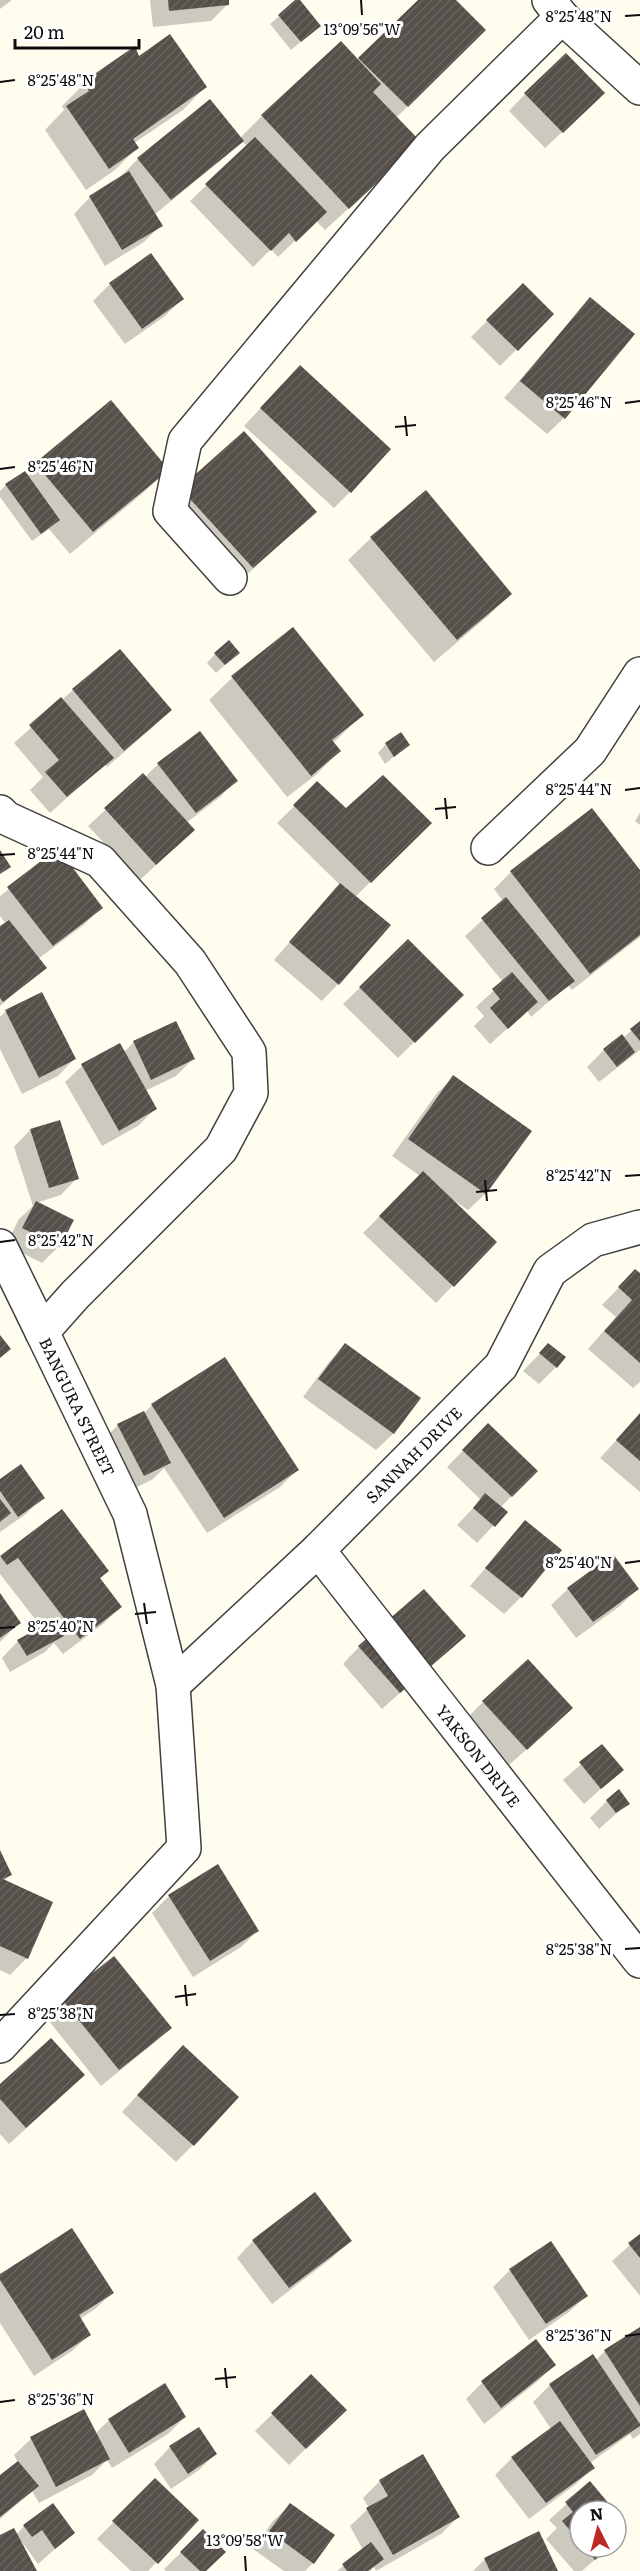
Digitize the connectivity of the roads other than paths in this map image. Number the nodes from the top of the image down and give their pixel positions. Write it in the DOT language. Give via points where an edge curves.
graph roads {
  1 [pos="556,9"];
  2 [pos="640,88"];
  3 [pos="230,578"];
  4 [pos="640,674"];
  5 [pos="0,812"];
  6 [pos="488,848"];
  7 [pos="640,1227"];
  8 [pos="0,1246"];
  9 [pos="42,1332"];
  10 [pos="318,1550"];
  11 [pos="173,1685"];
  12 [pos="640,1961"];
  13 [pos="0,2046"];
  1 -- 2 [label="street"];
  1 -- 3 [label="street" via="430,147 184,441 170,511"];
  4 -- 6 [label="street" via="590,752"];
  5 -- 9 [label="street, BANGURA STREET" via="100,861 190,962 249,1052 251,1093 221,1149"];
  7 -- 10 [label="street, SANNAH DRIVE" via="593,1240 550,1271 501,1366"];
  8 -- 9 [label="street"];
  9 -- 11 [label="street, BANGURA STREET" via="130,1514"];
  10 -- 11 [label="street, SANNAH DRIVE"];
  10 -- 12 [label="street, YAKSON DRIVE"];
  11 -- 13 [label="street, BANGURA STREET" via="184,1848"];
}
